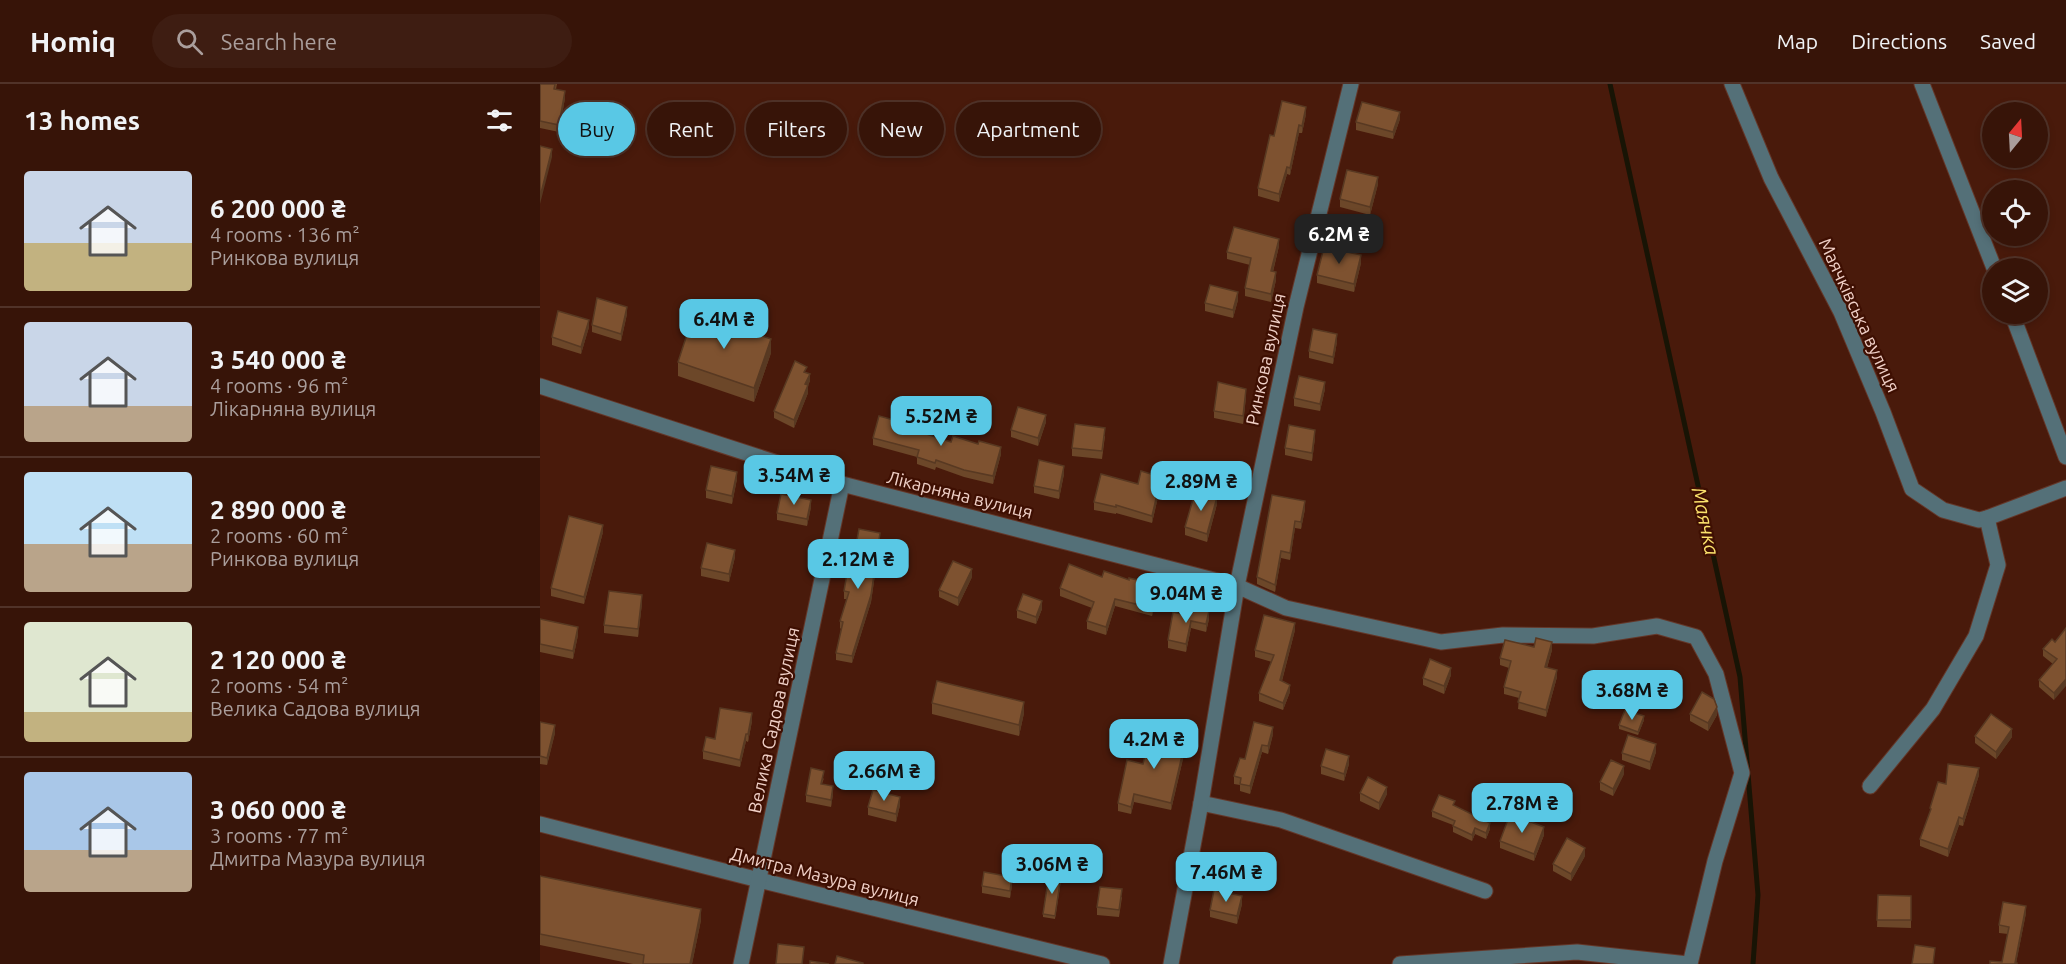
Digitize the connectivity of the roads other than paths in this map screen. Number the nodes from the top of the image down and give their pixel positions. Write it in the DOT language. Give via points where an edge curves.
graph roads {
  1 [pos="1351,84"];
  2 [pos="1732,84"];
  3 [pos="1922,84"];
  4 [pos="1990,258"];
  5 [pos="2016,324"];
  6 [pos="540,386"];
  7 [pos="2066,457"];
  8 [pos="842,484"];
  9 [pos="2066,488"];
  10 [pos="1987,518"];
  11 [pos="1237,586"];
  12 [pos="1870,786"];
  13 [pos="1201,803"];
  14 [pos="540,824"];
  15 [pos="759,880"];
  16 [pos="1485,891"];
  17 [pos="741,964"];
  18 [pos="1102,964"];
  19 [pos="1171,964"];
  20 [pos="1400,964"];
  21 [pos="1689,964"];
  1 -- 11 [label="street, Ринкова вулиця" via="1296,307"];
  2 -- 10 [label="street, Маячківська вулиця" via="1771,178 1841,312 1912,489 1943,510 1979,520"];
  3 -- 4 [label="street"];
  5 -- 7 [label="street"];
  6 -- 8 [label="street, Лікарняна вулиця"];
  8 -- 11 [label="street, Лікарняна вулиця"];
  8 -- 15 [label="street, Велика Садова вулиця"];
  9 -- 10 [label="street"];
  10 -- 12 [label="street" via="1998,565 1976,636 1933,710"];
  11 -- 13 [label="street, Ринкова вулиця"];
  11 -- 21 [label="street, Лікарняна вулиця" via="1286,608 1441,642 1503,635 1593,636 1657,626 1696,637 1716,675 1742,773"];
  13 -- 16 [label="street" via="1281,820"];
  13 -- 19 [label="street, Ринкова вулиця"];
  14 -- 15 [label="street, Дмитра Мазура вулиця"];
  15 -- 17 [label="street, Велика Садова вулиця"];
  15 -- 18 [label="street, Дмитра Мазура вулиця"];
  20 -- 21 [label="street" via="1577,952"];
}
